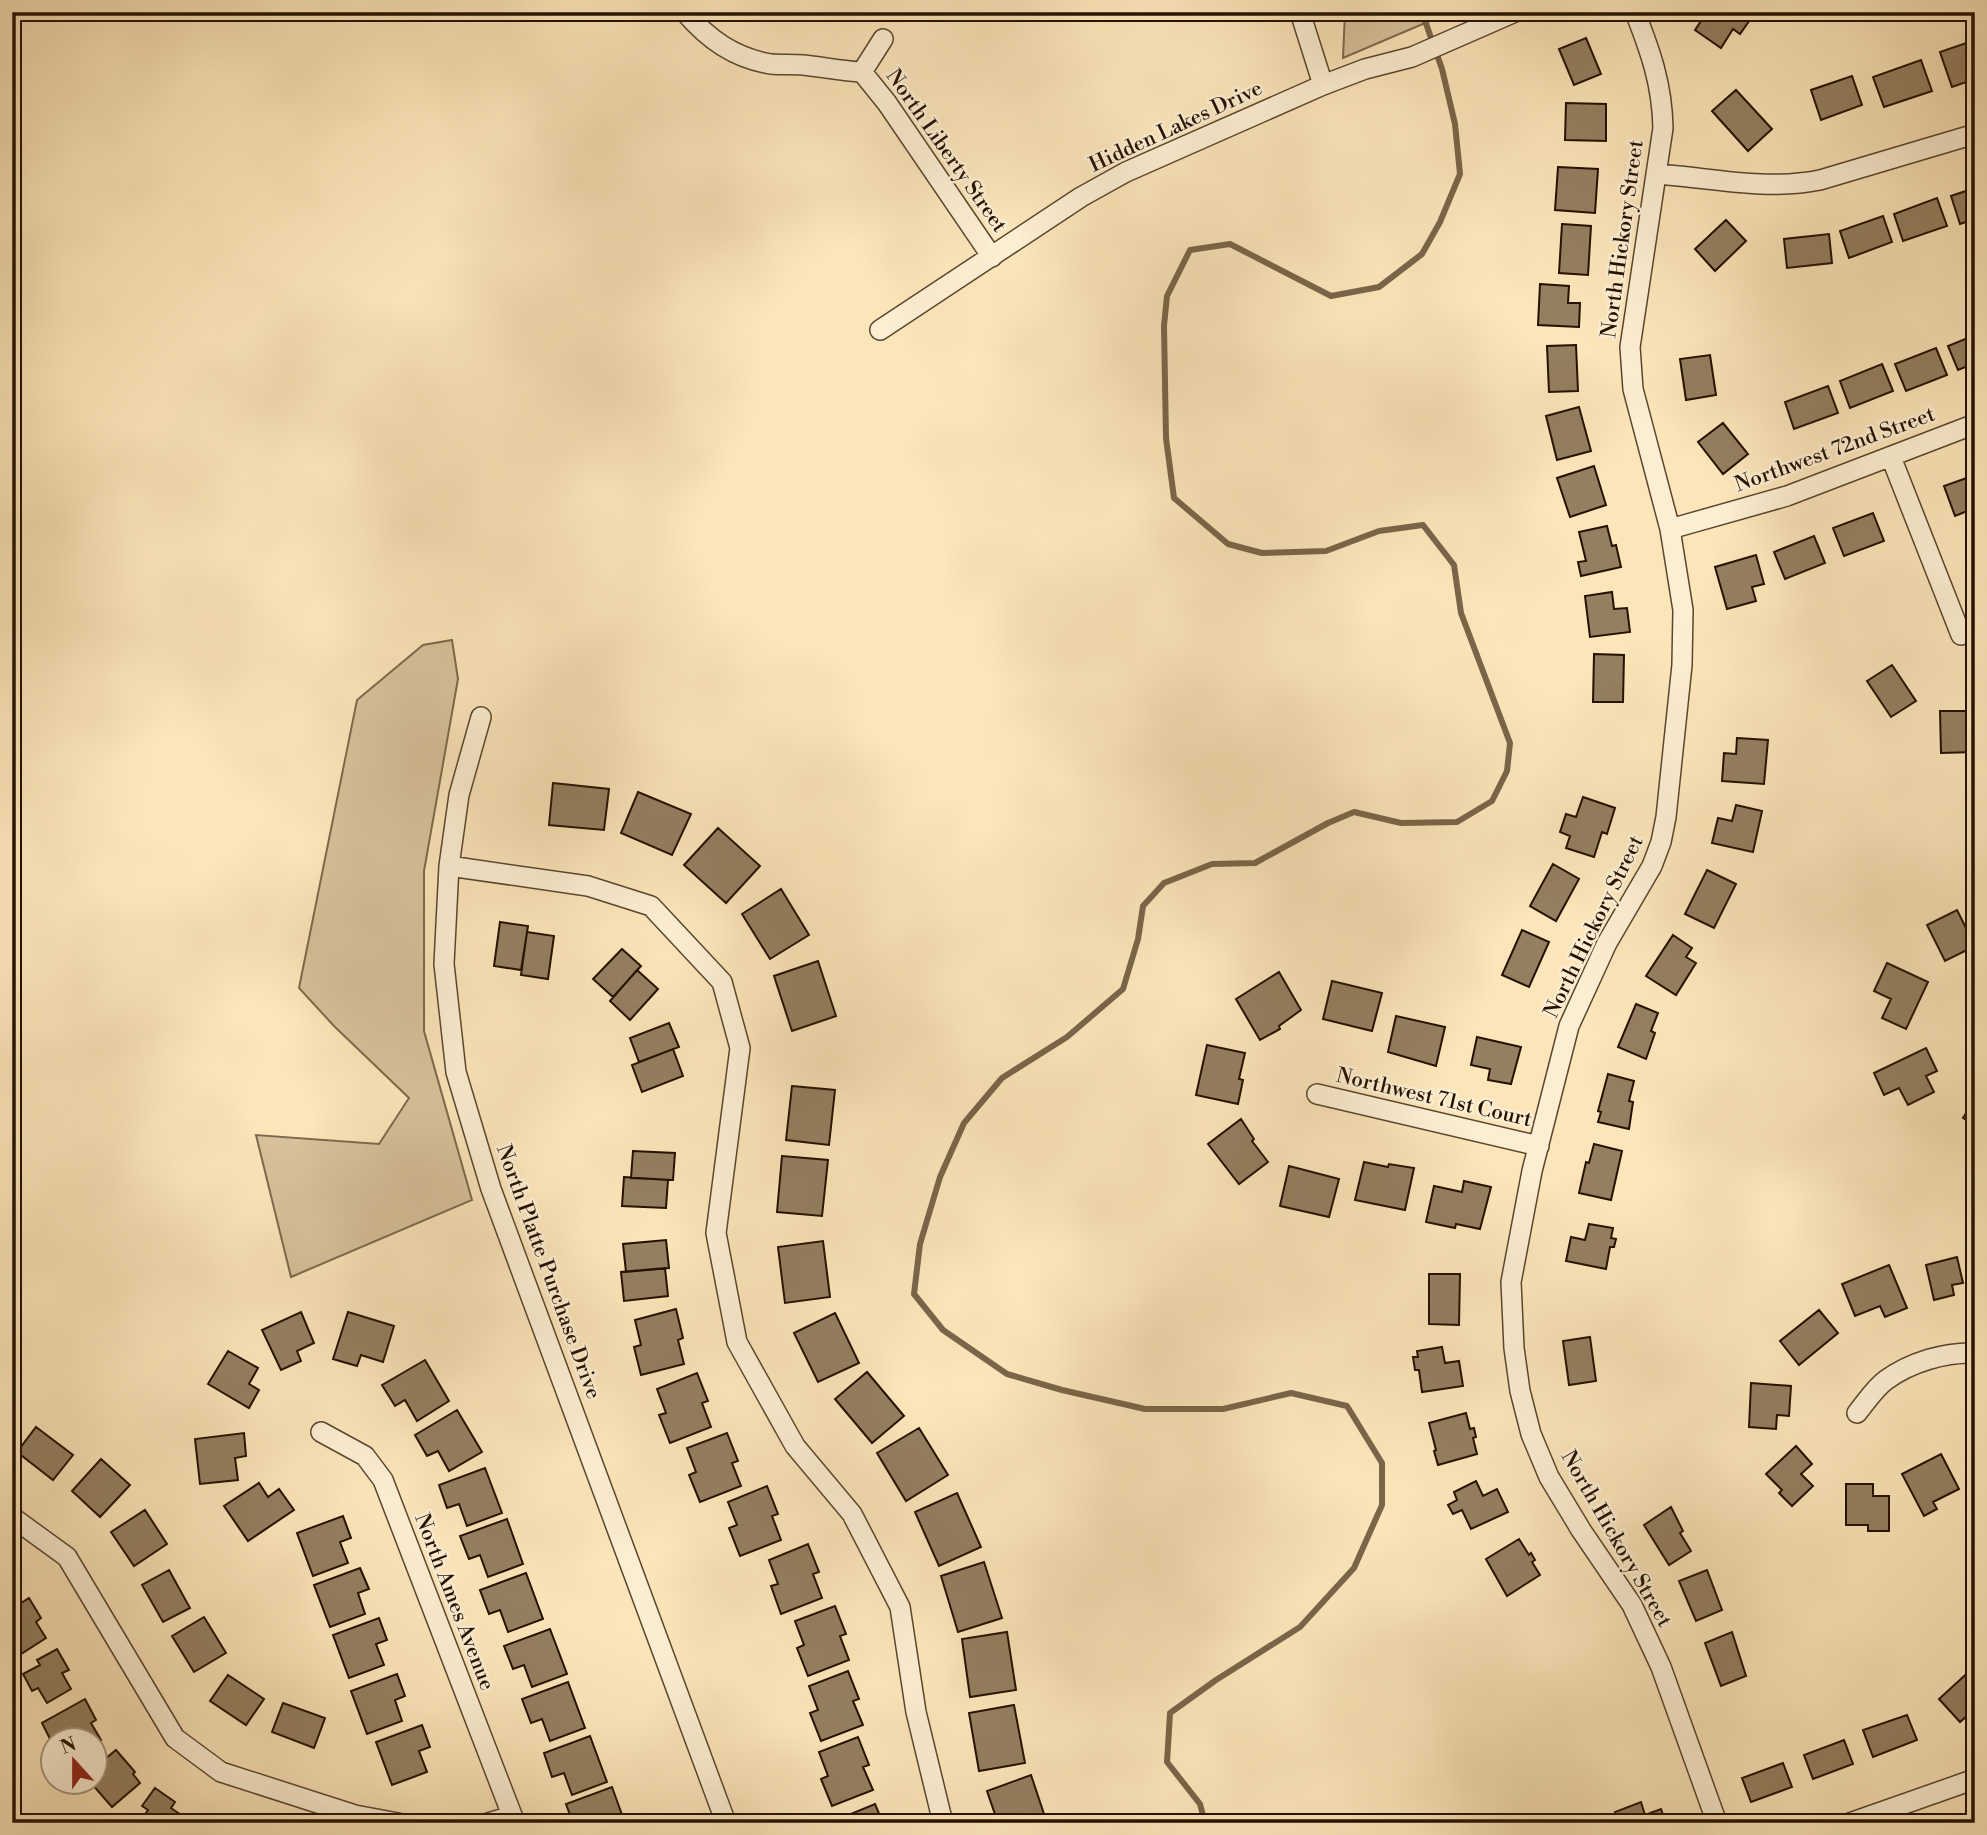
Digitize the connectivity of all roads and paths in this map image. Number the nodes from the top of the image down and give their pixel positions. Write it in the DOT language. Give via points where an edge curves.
graph roads {
  1 [pos="685,12"];
  2 [pos="1300,12"];
  3 [pos="1514,12"];
  4 [pos="1635,12"];
  5 [pos="883,39"];
  6 [pos="862,72"];
  7 [pos="1323,85"];
  8 [pos="1975,134"];
  9 [pos="1657,174"];
  10 [pos="992,257"];
  11 [pos="880,330"];
  12 [pos="1975,424"];
  13 [pos="1891,457"];
  14 [pos="1670,529"];
  15 [pos="1961,635"];
  16 [pos="481,718"];
  17 [pos="449,866"];
  18 [pos="1317,1094"];
  19 [pos="1539,1146"];
  20 [pos="1975,1353"];
  21 [pos="1857,1413"];
  22 [pos="321,1432"];
  23 [pos="12,1517"];
  24 [pos="1975,1779"];
  25 [pos="513,1819"];
  26 [pos="398,1823"];
  27 [pos="488,1823"];
  28 [pos="726,1823"];
  29 [pos="943,1823"];
  30 [pos="1717,1823"];
  31 [pos="1850,1823"];
  1 -- 6 [label="street, North Liberty Street" via="702,32 746,58"];
  2 -- 7 [label="street"];
  3 -- 7 [label="street, Hidden Lakes Drive" via="1412,57"];
  4 -- 9 [label="street, North Hickory Street" via="1653,58 1662,99"];
  5 -- 6 [label="street, North Liberty Street"];
  6 -- 10 [label="street, North Liberty Street"];
  7 -- 10 [label="street, Hidden Lakes Drive" via="1126,172"];
  8 -- 9 [label="street" via="1795,185"];
  9 -- 14 [label="street, North Hickory Street" via="1632,325 1630,366"];
  10 -- 11 [label="street, Hidden Lakes Drive"];
  12 -- 13 [label="street, Northwest 72nd Street"];
  13 -- 14 [label="street, Northwest 72nd Street" via="1787,496"];
  13 -- 15 [label="street"];
  14 -- 19 [label="street, North Hickory Street" via="1684,637 1661,842 1569,1026"];
  16 -- 17 [label="street, North Platte Purchase Drive" via="459,795"];
  17 -- 28 [label="street, North Platte Purchase Drive" via="444,964 456,1072 491,1189"];
  17 -- 29 [label="street" via="588,886 651,906 722,982 740,1048 716,1233 737,1342 795,1446 852,1514 900,1607 916,1712"];
  18 -- 19 [label="street, Northwest 71st Court"];
  19 -- 30 [label="street, North Hickory Street" via="1511,1282 1514,1348 1531,1434 1549,1477 1647,1635"];
  20 -- 21 [label="street" via="1917,1363 1885,1380"];
  22 -- 25 [label="street, North Ames Avenue" via="365,1456 383,1480"];
  23 -- 26 [label="street" via="67,1557 175,1738 221,1772 355,1815"];
  24 -- 31 [label="street"];
  25 -- 27 [label="street"];
}
